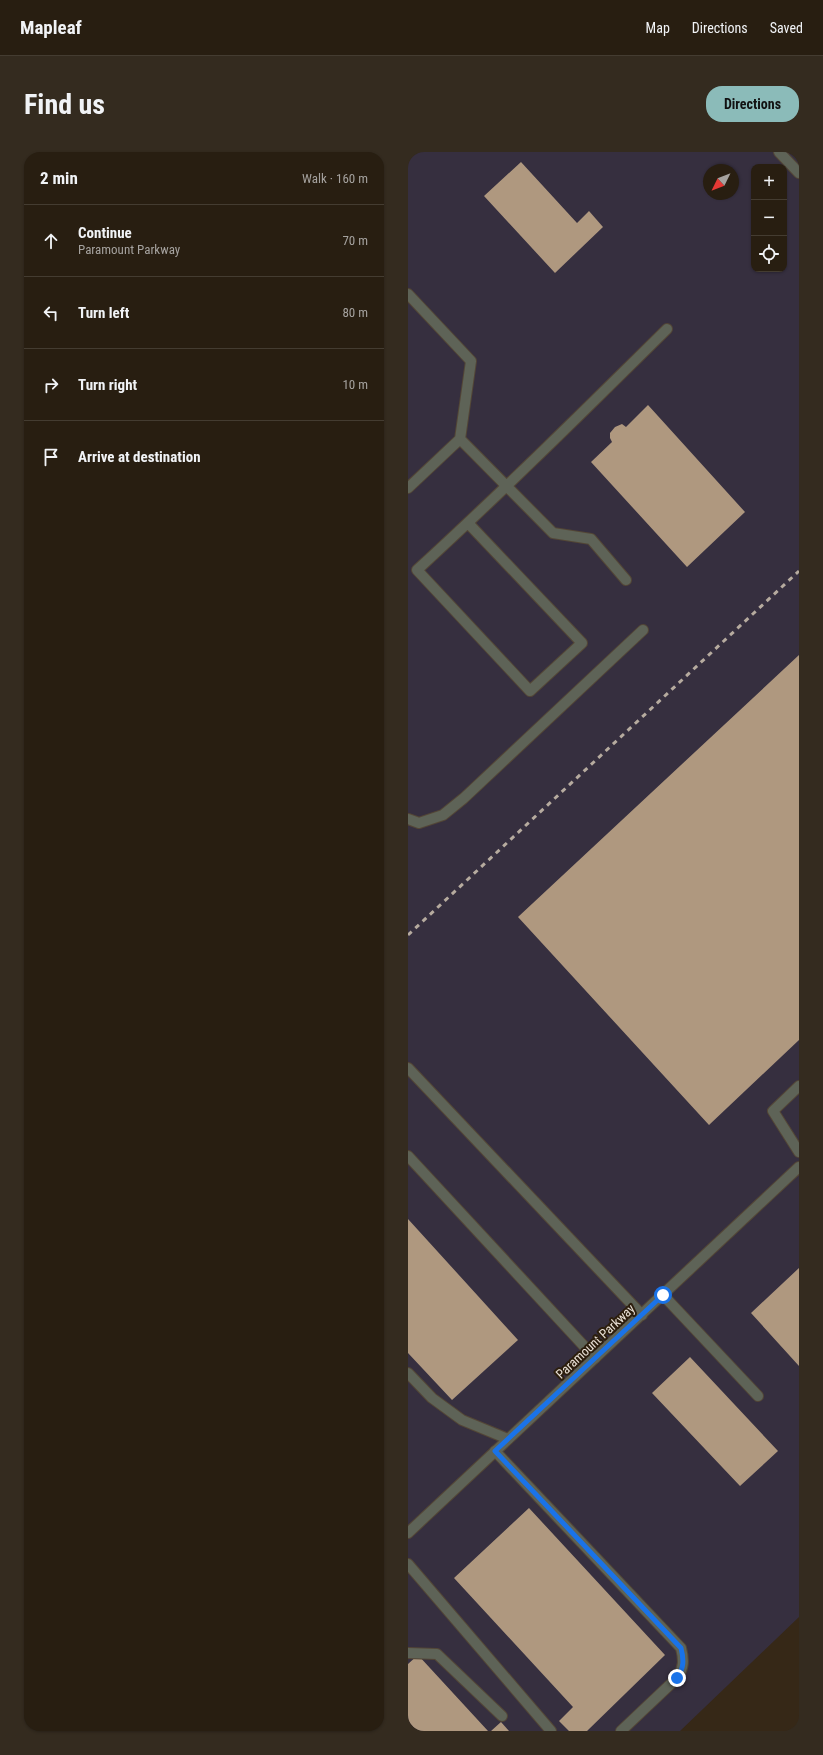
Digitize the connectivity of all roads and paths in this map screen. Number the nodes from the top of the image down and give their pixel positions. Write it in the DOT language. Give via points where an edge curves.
graph roads {
  1 [pos="779,152"];
  2 [pos="799,173"];
  3 [pos="408,294"];
  4 [pos="667,330"];
  5 [pos="460,439"];
  6 [pos="507,487"];
  7 [pos="408,488"];
  8 [pos="468,523"];
  9 [pos="626,580"];
  10 [pos="643,630"];
  11 [pos="408,819"];
  12 [pos="408,1068"];
  13 [pos="799,1086"];
  14 [pos="799,1152"];
  15 [pos="408,1156"];
  16 [pos="799,1167"];
  17 [pos="663,1295"];
  18 [pos="642,1315"];
  19 [pos="595,1358"];
  20 [pos="408,1373"];
  21 [pos="758,1396"];
  22 [pos="508,1439"];
  23 [pos="495,1451"];
  24 [pos="408,1533"];
  25 [pos="408,1564"];
  26 [pos="408,1654"];
  27 [pos="502,1716"];
  28 [pos="551,1731"];
  29 [pos="621,1731"];
  1 -- 2 [label="street"];
  3 -- 5 [label="street" via="471,361"];
  4 -- 6 [label="street"];
  5 -- 6 [label="street"];
  5 -- 7 [label="street"];
  6 -- 8 [label="street"];
  6 -- 9 [label="street" via="553,533 591,539"];
  8 -- 8 [label="street" via="417,570 530,691 582,643"];
  10 -- 11 [label="street" via="443,815 419,823"];
  12 -- 18 [label="street"];
  13 -- 14 [label="street" via="772,1111"];
  15 -- 19 [label="street"];
  16 -- 17 [label="street, Paramount Parkway"];
  17 -- 18 [label="street, Paramount Parkway"];
  17 -- 21 [label="street"];
  18 -- 19 [label="street, Paramount Parkway"];
  19 -- 22 [label="street, Paramount Parkway"];
  20 -- 22 [label="street" via="432,1398 462,1420"];
  22 -- 23 [label="street, Paramount Parkway"];
  23 -- 24 [label="street, Paramount Parkway"];
  23 -- 29 [label="street" via="681,1648 684,1660 677,1678"];
  25 -- 28 [label="street"];
  26 -- 27 [label="street" via="437,1654"];
}
